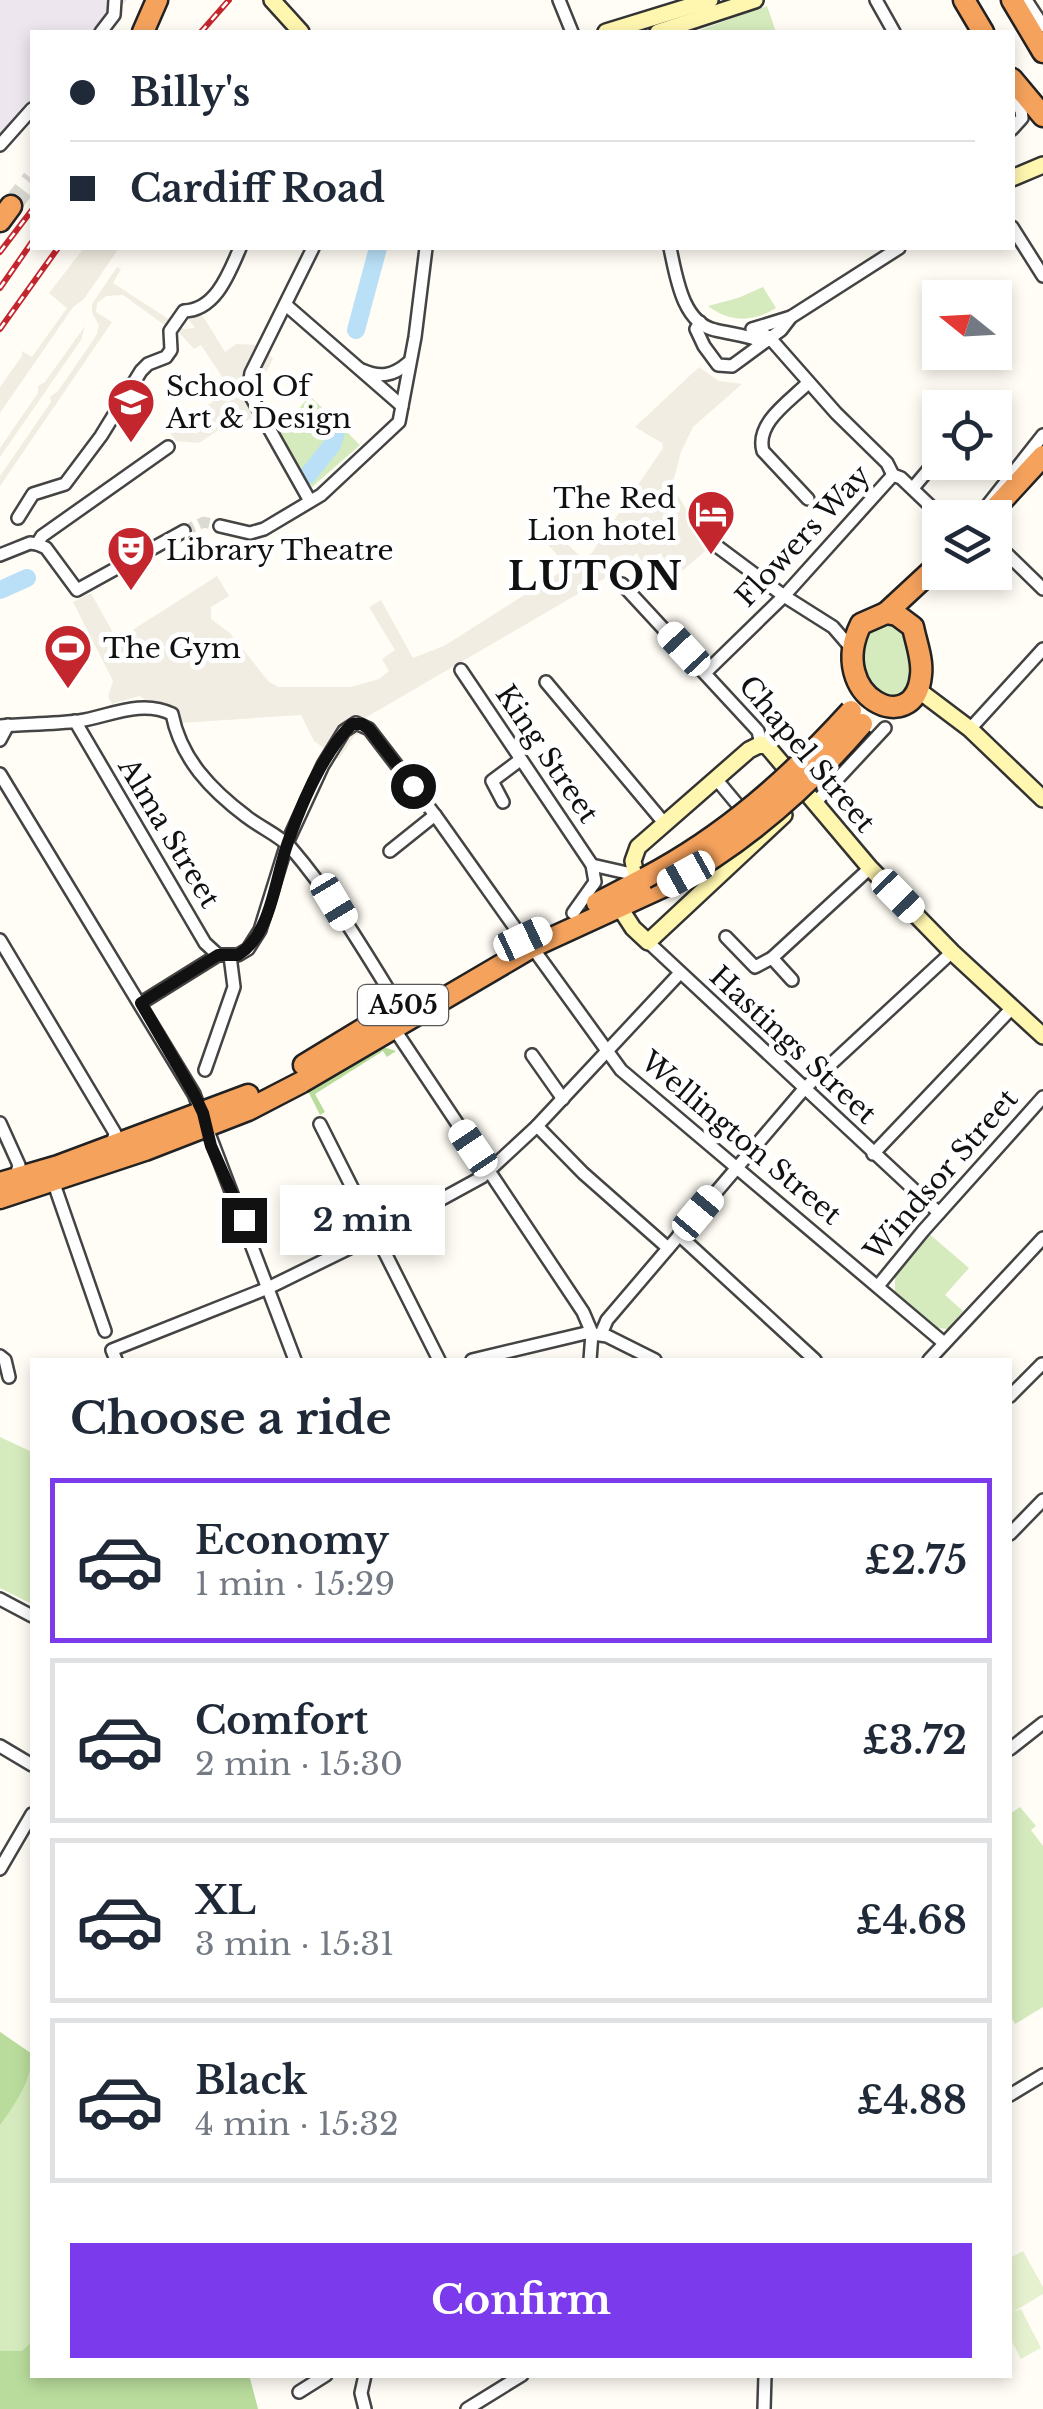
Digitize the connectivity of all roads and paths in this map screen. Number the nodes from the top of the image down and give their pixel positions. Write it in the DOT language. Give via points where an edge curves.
graph roads {
  1 [pos="114,0"];
  2 [pos="272,0"];
  3 [pos="559,0"];
  4 [pos="710,0"];
  5 [pos="755,0"];
  6 [pos="964,0"];
  7 [pos="1012,0"];
  8 [pos="1026,0"];
  9 [pos="879,6"];
  10 [pos="1043,26"];
  11 [pos="103,30"];
  12 [pos="299,30"];
  13 [pos="571,30"];
  14 [pos="612,30"];
  15 [pos="664,30"];
  16 [pos="893,30"];
  17 [pos="983,30"];
  18 [pos="1043,52"];
  19 [pos="1015,83"];
  20 [pos="1015,103"];
  21 [pos="30,110"];
  22 [pos="1043,116"];
  23 [pos="1015,126"];
  24 [pos="0,145"];
  25 [pos="1043,165"];
  26 [pos="1015,177"];
  27 [pos="1015,231"];
  28 [pos="239,250"];
  29 [pos="311,250"];
  30 [pos="426,250"];
  31 [pos="671,250"];
  32 [pos="896,250"];
  33 [pos="1043,276"];
  34 [pos="286,305"];
  35 [pos="791,317"];
  36 [pos="700,322"];
  37 [pos="753,329"];
  38 [pos="728,332"];
  39 [pos="769,340"];
  40 [pos="409,362"];
  41 [pos="362,370"];
  42 [pos="808,382"];
  43 [pos="402,406"];
  44 [pos="1043,435"];
  45 [pos="168,446"];
  46 [pos="1043,456"];
  47 [pos="1043,474"];
  48 [pos="893,475"];
  49 [pos="922,477"];
  50 [pos="913,488"];
  51 [pos="808,499"];
  52 [pos="310,500"];
  53 [pos="925,500"];
  54 [pos="992,500"];
  55 [pos="1000,500"];
  56 [pos="1012,508"];
  57 [pos="18,518"];
  58 [pos="220,526"];
  59 [pos="184,531"];
  60 [pos="38,544"];
  61 [pos="714,544"];
  62 [pos="0,554"];
  63 [pos="1012,559"];
  64 [pos="922,579"];
  65 [pos="622,584"];
  66 [pos="932,590"];
  67 [pos="1043,590"];
  68 [pos="784,596"];
  69 [pos="886,612"];
  70 [pos="861,624"];
  71 [pos="833,627"];
  72 [pos="914,628"];
  73 [pos="852,649"];
  74 [pos="1043,649"];
  75 [pos="461,670"];
  76 [pos="706,672"];
  77 [pos="546,682"];
  78 [pos="859,689"];
  79 [pos="917,689"];
  80 [pos="857,718"];
  81 [pos="884,718"];
  82 [pos="75,721"];
  83 [pos="4,725"];
  84 [pos="970,729"];
  85 [pos="0,740"];
  86 [pos="761,744"];
  87 [pos="520,760"];
  88 [pos="0,774"];
  89 [pos="717,780"];
  90 [pos="811,798"];
  91 [pos="1043,798"];
  92 [pos="503,802"];
  93 [pos="436,815"];
  94 [pos="665,824"];
  95 [pos="763,835"];
  96 [pos="287,843"];
  97 [pos="390,851"];
  98 [pos="592,866"];
  99 [pos="870,868"];
  100 [pos="640,877"];
  101 [pos="620,908"];
  102 [pos="573,914"];
  103 [pos="726,937"];
  104 [pos="0,940"];
  105 [pos="648,942"];
  106 [pos="528,943"];
  107 [pos="952,952"];
  108 [pos="224,956"];
  109 [pos="772,958"];
  110 [pos="680,974"];
  111 [pos="792,980"];
  112 [pos="141,1003"];
  113 [pos="1012,1008"];
  114 [pos="396,1017"];
  115 [pos="1043,1036"];
  116 [pos="606,1053"];
  117 [pos="532,1055"];
  118 [pos="205,1070"];
  119 [pos="804,1089"];
  120 [pos="1043,1097"];
  121 [pos="563,1099"];
  122 [pos="204,1120"];
  123 [pos="0,1123"];
  124 [pos="320,1124"];
  125 [pos="538,1126"];
  126 [pos="112,1146"];
  127 [pos="873,1154"];
  128 [pos="734,1169"];
  129 [pos="489,1170"];
  130 [pos="8,1181"];
  131 [pos="54,1182"];
  132 [pos="0,1198"];
  133 [pos="939,1213"];
  134 [pos="376,1235"];
  135 [pos="679,1236"];
  136 [pos="1043,1238"];
  137 [pos="668,1248"];
  138 [pos="878,1286"];
  139 [pos="268,1288"];
  140 [pos="106,1331"];
  141 [pos="596,1334"];
  142 [pos="944,1343"];
  143 [pos="114,1355"];
  144 [pos="0,1356"];
  145 [pos="293,1358"];
  146 [pos="438,1358"];
  147 [pos="482,1358"];
  148 [pos="590,1358"];
  149 [pos="650,1358"];
  150 [pos="813,1358"];
  151 [pos="930,1358"];
  152 [pos="1042,1364"];
  153 [pos="9,1378"];
  154 [pos="1012,1394"];
  155 [pos="1043,1500"];
  156 [pos="1012,1532"];
  157 [pos="0,1598"];
  158 [pos="30,1615"];
  159 [pos="1043,1724"];
  160 [pos="0,1746"];
  161 [pos="1012,1747"];
  162 [pos="30,1764"];
  163 [pos="30,1817"];
  164 [pos="0,1869"];
  165 [pos="1043,2075"];
  166 [pos="1012,2093"];
  167 [pos="321,2378"];
  168 [pos="361,2378"];
  169 [pos="517,2378"];
  170 [pos="765,2378"];
  171 [pos="298,2392"];
  172 [pos="365,2409"];
  173 [pos="467,2409"];
  174 [pos="764,2409"];
  1 -- 11 [label="street" via="114,15"];
  2 -- 12 [label="main road"];
  3 -- 13 [label="street"];
  4 -- 14 [label="main road"];
  5 -- 15 [label="main road"];
  6 -- 17 [label="highway"];
  7 -- 18 [label="highway"];
  8 -- 10 [label="street"];
  9 -- 16 [label="street"];
  19 -- 22 [label="highway"];
  20 -- 23 [label="street" via="1022,118"];
  21 -- 24 [label="street"];
  25 -- 26 [label="main road"];
  27 -- 33 [label="street"];
  28 -- 57 [label="street" via="218,291 184,312 170,332 171,350 141,371 65,484 33,494"];
  29 -- 34 [label="street"];
  30 -- 40 [label="street"];
  31 -- 36 [label="street" via="687,304"];
  32 -- 35 [label="street"];
  34 -- 41 [label="street"];
  34 -- 52 [label="street" via="248,391"];
  35 -- 37 [label="street"];
  35 -- 39 [label="street"];
  36 -- 38 [label="street"];
  36 -- 39 [label="street" via="696,329 704,346 722,366 736,364"];
  37 -- 38 [label="street"];
  37 -- 39 [label="street"];
  38 -- 39 [label="street"];
  39 -- 42 [label="street"];
  40 -- 41 [label="street" via="390,375"];
  40 -- 43 [label="street"];
  41 -- 43 [label="street"];
  42 -- 48 [label="street"];
  42 -- 51 [label="street" via="767,424 760,443"];
  43 -- 52 [label="street" via="396,426"];
  44 -- 54 [label="street"];
  45 -- 60 [label="street"];
  46 -- 55 [label="highway"];
  47 -- 56 [label="highway"];
  48 -- 50 [label="street"];
  48 -- 68 [label="street, Flowers Way"];
  49 -- 50 [label="street"];
  50 -- 53 [label="street"];
  52 -- 58 [label="street" via="255,533"];
  59 -- 60 [label="street" via="77,590"];
  60 -- 62 [label="street"];
  61 -- 68 [label="street"];
  63 -- 67 [label="street"];
  64 -- 69 [label="highway"];
  65 -- 76 [label="street, Chapel Street"];
  66 -- 72 [label="highway" via="918,604"];
  68 -- 71 [label="street"];
  68 -- 76 [label="street, Flowers Way"];
  69 -- 70 [label="highway"];
  69 -- 72 [label="highway"];
  70 -- 71 [label="street"];
  70 -- 73 [label="highway, A505"];
  71 -- 73 [label="street"];
  72 -- 79 [label="highway" via="922,670"];
  73 -- 78 [label="highway, A505"];
  74 -- 84 [label="street"];
  75 -- 87 [label="street, King Street"];
  76 -- 86 [label="street, Chapel Street"];
  77 -- 94 [label="street"];
  78 -- 80 [label="highway, A505"];
  78 -- 81 [label="highway"];
  79 -- 81 [label="highway, A505"];
  79 -- 84 [label="main road"];
  80 -- 81 [label="highway, A505"];
  80 -- 100 [label="highway, A505, bridge" via="732,824"];
  80 -- 101 [label="highway, A505, bridge" via="802,788 760,823 706,864"];
  81 -- 90 [label="street"];
  82 -- 83 [label="street"];
  82 -- 96 [label="street" via="129,708 172,714 177,738 199,773"];
  82 -- 108 [label="street, Alma Street" via="204,943"];
  83 -- 85 [label="street"];
  84 -- 91 [label="main road"];
  86 -- 89 [label="main road"];
  86 -- 90 [label="main road, Chapel Street"];
  87 -- 92 [label="street" via="492,780"];
  87 -- 98 [label="street, King Street"];
  88 -- 112 [label="street"];
  89 -- 94 [label="main road"];
  89 -- 95 [label="street"];
  90 -- 95 [label="main road"];
  90 -- 99 [label="main road, Chapel Street"];
  93 -- 96 [label="street, Wellington Street" via="365,725 352,724 329,754"];
  93 -- 97 [label="street"];
  93 -- 106 [label="street, Wellington Street"];
  94 -- 100 [label="main road" via="638,848 633,861"];
  95 -- 105 [label="main road"];
  96 -- 108 [label="street" via="260,930 248,948"];
  96 -- 114 [label="street" via="334,902"];
  98 -- 100 [label="street"];
  98 -- 102 [label="street" via="595,882"];
  99 -- 107 [label="main road, Chapel Street"];
  99 -- 109 [label="street"];
  100 -- 102 [label="highway, A505"];
  101 -- 105 [label="main road, Hastings Street"];
  101 -- 106 [label="highway, A505"];
  102 -- 106 [label="highway, A505"];
  103 -- 109 [label="street" via="756,967"];
  104 -- 126 [label="street" via="114,1134"];
  105 -- 110 [label="street, Hastings Street"];
  106 -- 114 [label="highway, A505"];
  106 -- 116 [label="street, Wellington Street"];
  107 -- 113 [label="main road, Chapel Street"];
  107 -- 119 [label="street"];
  108 -- 112 [label="street"];
  108 -- 118 [label="street" via="234,988"];
  109 -- 111 [label="street"];
  110 -- 116 [label="street"];
  110 -- 119 [label="street, Hastings Street"];
  112 -- 122 [label="street"];
  113 -- 115 [label="main road, Chapel Street"];
  113 -- 127 [label="street"];
  114 -- 122 [label="highway, A505" via="302,1082"];
  114 -- 129 [label="street"];
  116 -- 121 [label="street"];
  116 -- 128 [label="street, Wellington Street"];
  117 -- 121 [label="street"];
  119 -- 127 [label="street, Hastings Street"];
  119 -- 128 [label="street"];
  120 -- 133 [label="street, Windsor Street"];
  121 -- 125 [label="street"];
  122 -- 126 [label="highway, A505"];
  122 -- 131 [label="highway, A505"];
  122 -- 139 [label="street"];
  123 -- 130 [label="street" via="19,1165"];
  124 -- 134 [label="street"];
  125 -- 129 [label="street"];
  125 -- 137 [label="street"];
  126 -- 130 [label="highway, A505"];
  127 -- 133 [label="street, Hastings Street"];
  128 -- 135 [label="street"];
  128 -- 138 [label="street, Wellington Street"];
  129 -- 134 [label="street"];
  129 -- 141 [label="street"];
  131 -- 132 [label="highway, A505"];
  131 -- 140 [label="street"];
  133 -- 138 [label="street, Windsor Street"];
  134 -- 139 [label="street"];
  134 -- 146 [label="street"];
  135 -- 137 [label="street"];
  135 -- 150 [label="street"];
  136 -- 142 [label="street"];
  137 -- 141 [label="street"];
  138 -- 142 [label="street, Wellington Street"];
  139 -- 143 [label="street"];
  139 -- 145 [label="street"];
  141 -- 147 [label="street"];
  141 -- 148 [label="street"];
  141 -- 149 [label="street"];
  142 -- 151 [label="street"];
  144 -- 153 [label="street"];
  152 -- 154 [label="street"];
  155 -- 156 [label="street"];
  157 -- 158 [label="street"];
  159 -- 161 [label="street"];
  160 -- 162 [label="street"];
  163 -- 164 [label="street"];
  165 -- 166 [label="street"];
  167 -- 171 [label="street"];
  168 -- 172 [label="street"];
  169 -- 173 [label="street"];
  170 -- 174 [label="street"];
}
